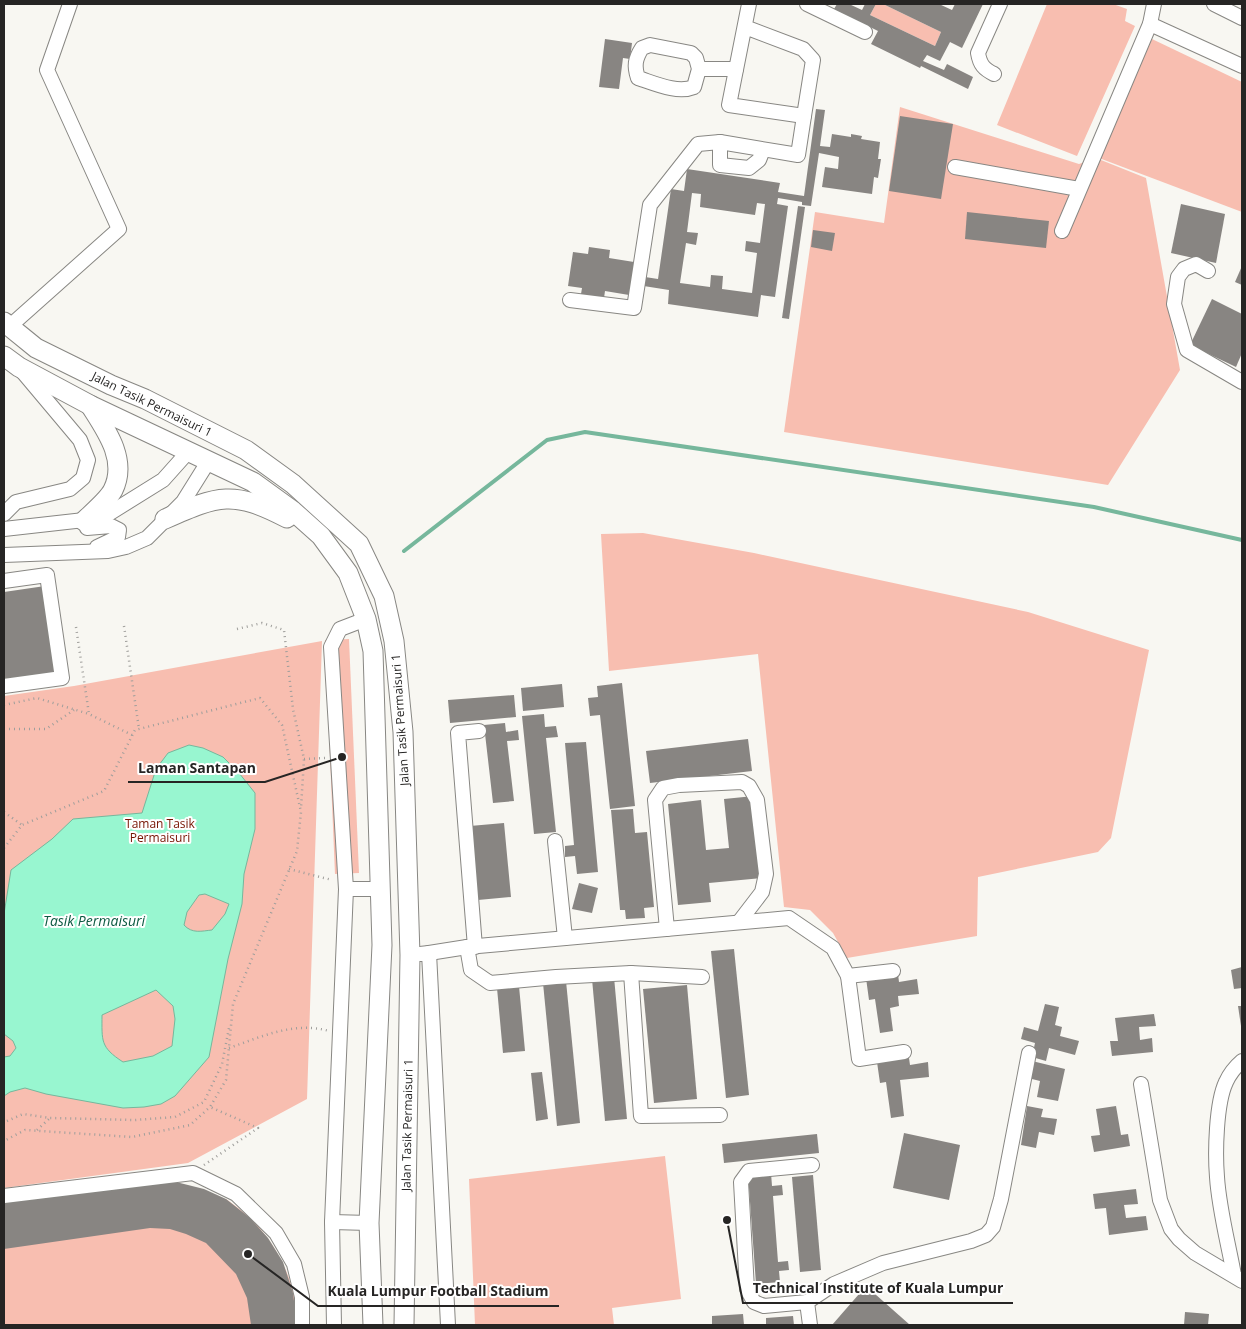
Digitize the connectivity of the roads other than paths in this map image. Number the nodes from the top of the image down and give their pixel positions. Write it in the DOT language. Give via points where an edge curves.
graph roads {
  1 [pos="70,4"];
  2 [pos="749,4"];
  3 [pos="808,4"];
  4 [pos="1000,4"];
  5 [pos="1154,4"];
  6 [pos="1214,4"];
  7 [pos="1242,18"];
  8 [pos="1150,24"];
  9 [pos="745,28"];
  10 [pos="865,32"];
  11 [pos="1242,66"];
  12 [pos="699,69"];
  13 [pos="736,69"];
  14 [pos="994,74"];
  15 [pos="804,116"];
  16 [pos="720,142"];
  17 [pos="762,150"];
  18 [pos="955,167"];
  19 [pos="1079,189"];
  20 [pos="1062,231"];
  21 [pos="1208,271"];
  22 [pos="570,300"];
  23 [pos="6,325"];
  24 [pos="11,362"];
  25 [pos="1242,382"];
  26 [pos="111,385"];
  27 [pos="90,405"];
  28 [pos="199,454"];
  29 [pos="293,484"];
  30 [pos="4,514"];
  31 [pos="166,519"];
  32 [pos="84,521"];
  33 [pos="4,529"];
  34 [pos="321,536"];
  35 [pos="87,552"];
  36 [pos="26,554"];
  37 [pos="4,556"];
  38 [pos="28,570"];
  39 [pos="4,581"];
  40 [pos="366,619"];
  41 [pos="4,686"];
  42 [pos="479,731"];
  43 [pos="404,759"];
  44 [pos="376,760"];
  45 [pos="555,841"];
  46 [pos="346,889"];
  47 [pos="380,889"];
  48 [pos="739,922"];
  49 [pos="667,929"];
  50 [pos="566,938"];
  51 [pos="471,947"];
  52 [pos="429,953"];
  53 [pos="410,955"];
  54 [pos="894,971"];
  55 [pos="631,973"];
  56 [pos="848,976"];
  57 [pos="702,978"];
  58 [pos="904,1052"];
  59 [pos="1029,1053"];
  60 [pos="1242,1061"];
  61 [pos="1141,1084"];
  62 [pos="720,1115"];
  63 [pos="812,1166"];
  64 [pos="4,1196"];
  65 [pos="332,1222"];
  66 [pos="369,1223"];
  67 [pos="1238,1278"];
  68 [pos="808,1302"];
  69 [pos="302,1325"];
  70 [pos="334,1325"];
  71 [pos="374,1325"];
  72 [pos="404,1325"];
  73 [pos="448,1325"];
  74 [pos="810,1325"];
  1 -- 23 [label="street" via="47,70 119,229"];
  2 -- 9 [label="street"];
  3 -- 10 [label="street"];
  4 -- 14 [label="street" via="978,53 984,69"];
  5 -- 8 [label="street"];
  6 -- 7 [label="street"];
  8 -- 11 [label="street"];
  8 -- 19 [label="street"];
  9 -- 13 [label="street"];
  9 -- 15 [label="street" via="803,49 813,60"];
  12 -- 12 [label="street" via="694,87 678,90 638,78 634,68 642,48 650,45 690,53 696,58"];
  12 -- 13 [label="street"];
  13 -- 15 [label="street" via="729,105"];
  15 -- 17 [label="street" via="798,155"];
  16 -- 17 [label="street"];
  16 -- 17 [label="street" via="720,165 749,168 758,160"];
  16 -- 22 [label="street" via="698,144 650,205 634,308"];
  18 -- 19 [label="street"];
  19 -- 20 [label="street"];
  21 -- 25 [label="street" via="1196,264 1184,269 1178,278 1174,304 1187,350"];
  23 -- 26 [label="main road, Jalan Tasik Permaisuri 1" via="36,348"];
  24 -- 27 [label="main road, Jalan Tasik Permaisuri 1"];
  24 -- 30 [label="street" via="80,440 88,460 83,478 70,489 16,502"];
  26 -- 28 [label="main road" via="148,413 191,435"];
  26 -- 29 [label="main road, Jalan Tasik Permaisuri 1" via="246,450"];
  27 -- 28 [label="main road, Jalan Tasik Permaisuri 1"];
  27 -- 32 [label="main road" via="112,438 120,470 113,492"];
  28 -- 29 [label="main road" via="219,451"];
  28 -- 31 [label="street" via="183,502"];
  28 -- 32 [label="street" via="102,518"];
  28 -- 34 [label="main road, Jalan Tasik Permaisuri 1" via="253,482"];
  29 -- 43 [label="main road, Jalan Tasik Permaisuri 1" via="359,544 384,596 394,641"];
  31 -- 34 [label="main road" via="202,502 225,498 244,500"];
  31 -- 35 [label="street" via="147,538 126,547"];
  32 -- 33 [label="street"];
  33 -- 35 [label="street" via="17,536 101,526 119,530 118,536"];
  34 -- 40 [label="main road, Jalan Tasik Permaisuri 1" via="348,573"];
  35 -- 36 [label="street"];
  36 -- 37 [label="street"];
  36 -- 38 [label="street"];
  39 -- 41 [label="street" via="48,575 62,678"];
  40 -- 44 [label="main road, Jalan Tasik Permaisuri 1" via="373,651"];
  40 -- 46 [label="street" via="340,629 331,647"];
  42 -- 51 [label="street" via="458,733"];
  43 -- 44 [label="main road"];
  43 -- 53 [label="main road, Jalan Tasik Permaisuri 1"];
  44 -- 47 [label="main road, Jalan Tasik Permaisuri 1"];
  45 -- 50 [label="street"];
  46 -- 47 [label="street"];
  46 -- 65 [label="street"];
  47 -- 66 [label="main road, Jalan Tasik Permaisuri 1" via="382,945"];
  48 -- 49 [label="street"];
  48 -- 49 [label="street" via="762,892 766,874 757,800 749,786 742,782 679,785 663,788 655,800"];
  48 -- 56 [label="street" via="789,918 833,948"];
  49 -- 50 [label="street"];
  50 -- 51 [label="street"];
  51 -- 52 [label="street"];
  51 -- 55 [label="street" via="471,970 490,983"];
  52 -- 53 [label="street"];
  52 -- 73 [label="street"];
  53 -- 72 [label="main road, Jalan Tasik Permaisuri 1"];
  54 -- 56 [label="street"];
  55 -- 57 [label="street"];
  55 -- 62 [label="street" via="641,1116"];
  56 -- 58 [label="street" via="859,1059"];
  59 -- 68 [label="street" via="1001,1199 993,1226 986,1235 970,1242 884,1263 834,1284"];
  60 -- 67 [label="street" via="1225,1083 1217,1154 1217,1177"];
  61 -- 67 [label="street" via="1160,1200 1171,1229 1195,1253"];
  63 -- 68 [label="street" via="749,1171 741,1182 747,1289 754,1302 764,1306"];
  64 -- 69 [label="street" via="193,1173 236,1194 276,1234 294,1264 302,1297"];
  65 -- 66 [label="street"];
  65 -- 70 [label="street"];
  66 -- 71 [label="main road, Jalan Tasik Permaisuri 1"];
  68 -- 74 [label="street"];
}
